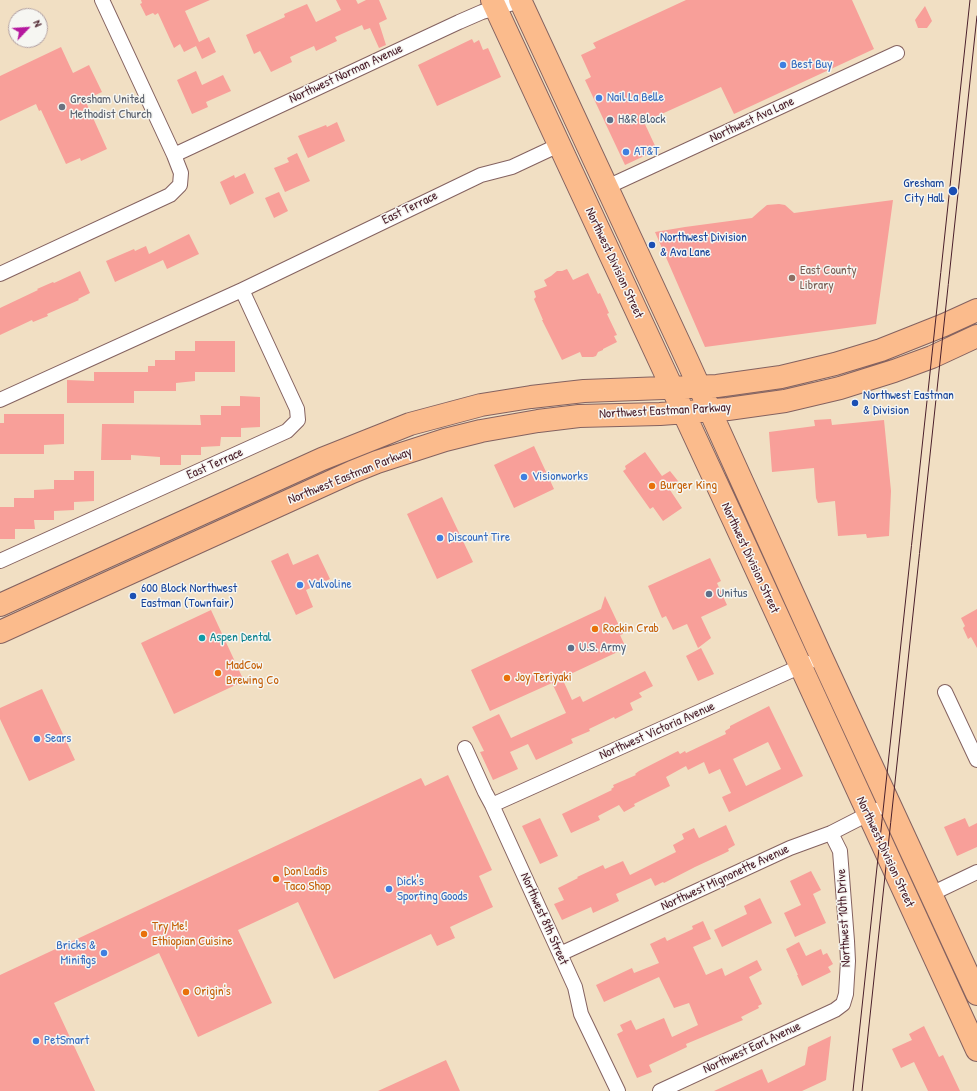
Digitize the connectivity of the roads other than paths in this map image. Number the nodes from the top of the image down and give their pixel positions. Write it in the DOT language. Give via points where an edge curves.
graph roads {
  1 [pos="102,0"];
  2 [pos="520,1"];
  3 [pos="493,4"];
  4 [pos="897,53"];
  5 [pos="559,145"];
  6 [pos="174,155"];
  7 [pos="607,187"];
  8 [pos="0,274"];
  9 [pos="242,290"];
  10 [pos="977,310"];
  11 [pos="977,336"];
  12 [pos="699,386"];
  13 [pos="672,388"];
  14 [pos="0,400"];
  15 [pos="710,411"];
  16 [pos="683,412"];
  17 [pos="0,561"];
  18 [pos="0,605"];
  19 [pos="0,632"];
  20 [pos="821,656"];
  21 [pos="800,667"];
  22 [pos="945,692"];
  23 [pos="465,748"];
  24 [pos="977,760"];
  25 [pos="889,804"];
  26 [pos="492,805"];
  27 [pos="868,814"];
  28 [pos="831,833"];
  29 [pos="977,872"];
  30 [pos="931,894"];
  31 [pos="560,954"];
  32 [pos="977,994"];
  33 [pos="843,1004"];
  34 [pos="977,1050"];
  35 [pos="618,1091"];
  36 [pos="660,1091"];
  1 -- 6 [label="street"];
  2 -- 3 [label="street, Northwest Norman Avenue"];
  2 -- 7 [label="main road, Northwest Division Street"];
  3 -- 5 [label="main road, Northwest Division Street"];
  3 -- 6 [label="street, Northwest Norman Avenue"];
  4 -- 7 [label="street, Northwest Ava Lane"];
  5 -- 9 [label="street, East Terrace" via="512,167 474,178"];
  5 -- 13 [label="main road, Northwest Division Street"];
  6 -- 8 [label="street" via="181,173 180,185 170,195"];
  7 -- 12 [label="main road, Northwest Division Street"];
  9 -- 14 [label="street, East Terrace"];
  9 -- 17 [label="street, East Terrace" via="297,409 298,420 286,431"];
  10 -- 12 [label="main road, Northwest Eastman Parkway" via="881,350 835,364 781,377 719,386"];
  11 -- 15 [label="main road, Northwest Eastman Parkway" via="908,366 840,388 785,401"];
  12 -- 13 [label="main road, Northwest Eastman Parkway"];
  12 -- 15 [label="main road, Northwest Division Street"];
  13 -- 16 [label="main road, Northwest Division Street"];
  13 -- 18 [label="main road, Northwest Eastman Parkway" via="584,391 531,397 481,405 410,424 322,459"];
  15 -- 16 [label="main road, Northwest Eastman Parkway"];
  15 -- 20 [label="main road, Northwest Division Street"];
  16 -- 19 [label="main road, Northwest Eastman Parkway" via="585,415 538,421 481,431 417,449 352,472"];
  16 -- 21 [label="main road, Northwest Division Street"];
  20 -- 21 [label="street, Northwest Victoria Avenue"];
  20 -- 25 [label="main road, Northwest Division Street"];
  21 -- 26 [label="street, Northwest Victoria Avenue"];
  21 -- 27 [label="main road, Northwest Division Street"];
  22 -- 24 [label="street"];
  23 -- 26 [label="street, Northwest 8th Street"];
  25 -- 27 [label="street, Northwest Mignonette Avenue"];
  25 -- 30 [label="main road, Northwest Division Street"];
  26 -- 31 [label="street, Northwest 8th Street"];
  27 -- 28 [label="street, Northwest Mignonette Avenue"];
  27 -- 34 [label="main road, Northwest Division Street"];
  28 -- 31 [label="street, Northwest Mignonette Avenue" via="790,848"];
  28 -- 33 [label="street, Northwest 10th Drive" via="840,851 847,941 846,994"];
  29 -- 30 [label="street"];
  30 -- 32 [label="main road, Northwest Division Street"];
  31 -- 35 [label="street, Northwest 8th Street" via="575,987 581,1014"];
  33 -- 36 [label="street, Northwest Earl Avenue"];
}
